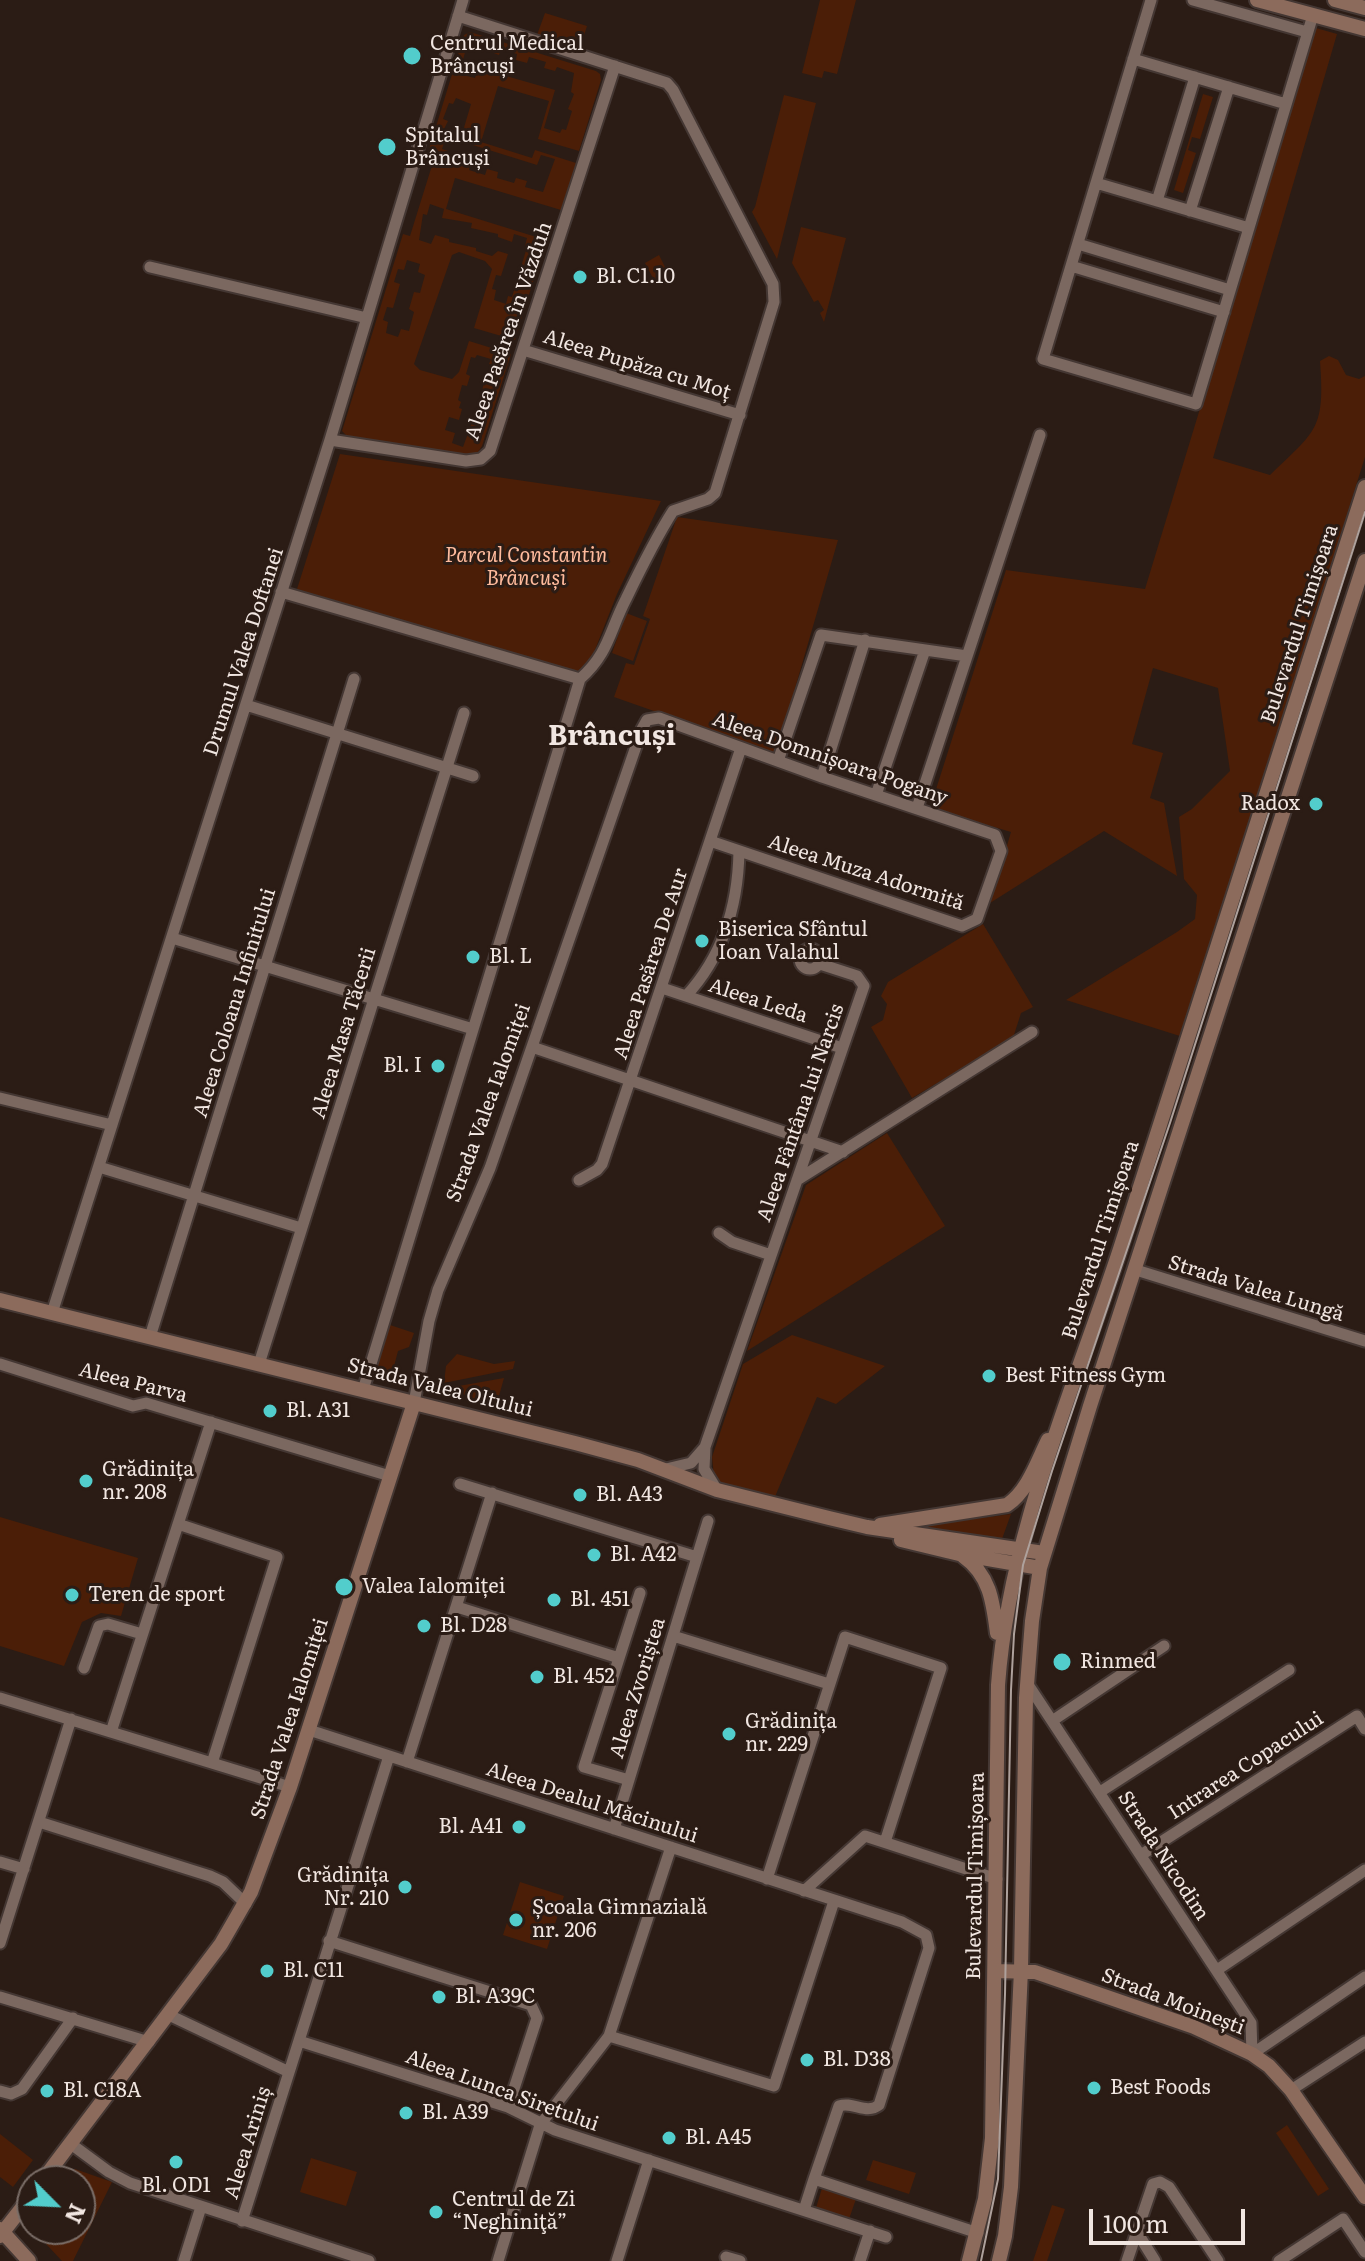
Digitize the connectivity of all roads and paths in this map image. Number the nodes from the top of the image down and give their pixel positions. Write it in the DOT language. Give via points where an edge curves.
graph roads {
  1 [pos="463,0"];
  2 [pos="1151,0"];
  3 [pos="1193,0"];
  4 [pos="1257,0"];
  5 [pos="1335,0"];
  6 [pos="1365,8"];
  7 [pos="1313,15"];
  8 [pos="458,16"];
  9 [pos="1365,29"];
  10 [pos="1307,32"];
  11 [pos="1133,59"];
  12 [pos="615,66"];
  13 [pos="1195,77"];
  14 [pos="1229,87"];
  15 [pos="1286,104"];
  16 [pos="1096,183"];
  17 [pos="1157,201"];
  18 [pos="1190,211"];
  19 [pos="1249,228"];
  20 [pos="1078,244"];
  21 [pos="1071,266"];
  22 [pos="150,267"];
  23 [pos="1230,290"];
  24 [pos="1224,312"];
  25 [pos="367,318"];
  26 [pos="523,350"];
  27 [pos="740,415"];
  28 [pos="1040,435"];
  29 [pos="330,440"];
  30 [pos="1365,487"];
  31 [pos="1365,561"];
  32 [pos="281,592"];
  33 [pos="865,640"];
  34 [pos="925,650"];
  35 [pos="967,656"];
  36 [pos="354,679"];
  37 [pos="580,679"];
  38 [pos="246,705"];
  39 [pos="464,713"];
  40 [pos="647,720"];
  41 [pos="337,732"];
  42 [pos="741,748"];
  43 [pos="778,761"];
  44 [pos="447,768"];
  45 [pos="473,776"];
  46 [pos="822,777"];
  47 [pos="876,795"];
  48 [pos="917,808"];
  49 [pos="1258,817"];
  50 [pos="1279,824"];
  51 [pos="710,841"];
  52 [pos="999,841"];
  53 [pos="739,851"];
  54 [pos="172,938"];
  55 [pos="820,964"];
  56 [pos="265,966"];
  57 [pos="662,988"];
  58 [pos="686,996"];
  59 [pos="373,999"];
  60 [pos="473,1029"];
  61 [pos="1032,1032"];
  62 [pos="532,1047"];
  63 [pos="842,1048"];
  64 [pos="631,1080"];
  65 [pos="0,1098"];
  66 [pos="112,1125"];
  67 [pos="810,1141"];
  68 [pos="843,1152"];
  69 [pos="99,1167"];
  70 [pos="579,1180"];
  71 [pos="797,1180"];
  72 [pos="194,1196"];
  73 [pos="301,1228"];
  74 [pos="719,1233"];
  75 [pos="771,1255"];
  76 [pos="1136,1270"];
  77 [pos="0,1300"];
  78 [pos="52,1313"];
  79 [pos="150,1337"];
  80 [pos="1365,1341"];
  81 [pos="0,1364"];
  82 [pos="259,1364"];
  83 [pos="363,1390"];
  84 [pos="1070,1396"];
  85 [pos="414,1403"];
  86 [pos="211,1422"];
  87 [pos="705,1447"];
  88 [pos="665,1469"];
  89 [pos="1046,1470"];
  90 [pos="390,1476"];
  91 [pos="1068,1476"];
  92 [pos="460,1484"];
  93 [pos="717,1490"];
  94 [pos="492,1493"];
  95 [pos="708,1521"];
  96 [pos="178,1524"];
  97 [pos="867,1527"];
  98 [pos="959,1554"];
  99 [pos="697,1557"];
  100 [pos="1018,1557"];
  101 [pos="1042,1560"];
  102 [pos="640,1593"];
  103 [pos="457,1607"];
  104 [pos="142,1634"];
  105 [pos="673,1636"];
  106 [pos="1164,1646"];
  107 [pos="619,1658"];
  108 [pos="1000,1658"];
  109 [pos="84,1668"];
  110 [pos="1289,1670"];
  111 [pos="1027,1683"];
  112 [pos="829,1684"];
  113 [pos="0,1698"];
  114 [pos="71,1719"];
  115 [pos="1052,1721"];
  116 [pos="1365,1729"];
  117 [pos="309,1730"];
  118 [pos="111,1732"];
  119 [pos="389,1756"];
  120 [pos="407,1762"];
  121 [pos="212,1763"];
  122 [pos="629,1780"];
  123 [pos="290,1787"];
  124 [pos="1100,1792"];
  125 [pos="39,1822"];
  126 [pos="614,1829"];
  127 [pos="885,1842"];
  128 [pos="671,1847"];
  129 [pos="1141,1855"];
  130 [pos="0,1862"];
  131 [pos="24,1869"];
  132 [pos="1365,1870"];
  133 [pos="767,1879"];
  134 [pos="997,1879"];
  135 [pos="804,1891"];
  136 [pos="834,1901"];
  137 [pos="246,1904"];
  138 [pos="3,1926"];
  139 [pos="329,1941"];
  140 [pos="0,1943"];
  141 [pos="1021,1970"];
  142 [pos="1217,1970"];
  143 [pos="995,1971"];
  144 [pos="1365,1977"];
  145 [pos="0,1997"];
  146 [pos="169,2015"];
  147 [pos="73,2018"];
  148 [pos="609,2036"];
  149 [pos="299,2041"];
  150 [pos="149,2042"];
  151 [pos="1365,2042"];
  152 [pos="1252,2054"];
  153 [pos="289,2072"];
  154 [pos="1291,2090"];
  155 [pos="0,2091"];
  156 [pos="508,2107"];
  157 [pos="540,2125"];
  158 [pos="71,2144"];
  159 [pos="649,2160"];
  160 [pos="55,2165"];
  161 [pos="988,2170"];
  162 [pos="1012,2172"];
  163 [pos="814,2179"];
  164 [pos="1365,2197"];
  165 [pos="201,2207"];
  166 [pos="804,2210"];
  167 [pos="16,2214"];
  168 [pos="242,2221"];
  169 [pos="870,2231"];
  170 [pos="1137,2232"];
  171 [pos="1,2233"];
  172 [pos="978,2233"];
  173 [pos="1005,2236"];
  174 [pos="886,2237"];
  175 [pos="1365,2252"];
  176 [pos="726,2257"];
  177 [pos="29,2261"];
  178 [pos="184,2261"];
  179 [pos="369,2261"];
  180 [pos="498,2261"];
  181 [pos="617,2261"];
  182 [pos="740,2261"];
  183 [pos="860,2261"];
  184 [pos="969,2261"];
  185 [pos="999,2261"];
  186 [pos="1127,2261"];
  187 [pos="1155,2261"];
  188 [pos="1218,2261"];
  189 [pos="1279,2261"];
  1 -- 8 [label="street, Drumul Valea Doftanei"];
  2 -- 11 [label="street"];
  3 -- 10 [label="street"];
  4 -- 7 [label="main road"];
  5 -- 6 [label="main road"];
  7 -- 9 [label="main road"];
  7 -- 10 [label="street"];
  8 -- 12 [label="street"];
  8 -- 25 [label="street, Drumul Valea Doftanei"];
  10 -- 15 [label="street"];
  11 -- 13 [label="street"];
  11 -- 16 [label="street"];
  12 -- 26 [label="street, Aleea Pasărea în Văzduh"];
  12 -- 27 [label="street" via="671,87 773,284 773,309"];
  13 -- 14 [label="street"];
  13 -- 17 [label="street"];
  14 -- 15 [label="street"];
  14 -- 18 [label="street"];
  15 -- 19 [label="street"];
  16 -- 17 [label="street"];
  16 -- 20 [label="street"];
  17 -- 18 [label="street"];
  18 -- 19 [label="street"];
  19 -- 23 [label="street"];
  20 -- 21 [label="street"];
  20 -- 23 [label="street"];
  21 -- 24 [label="street"];
  21 -- 24 [label="street" via="1043,359 1196,404"];
  22 -- 25 [label="street"];
  23 -- 24 [label="street"];
  25 -- 29 [label="street, Drumul Valea Doftanei"];
  26 -- 27 [label="street, Aleea Pupăza cu Moț"];
  26 -- 29 [label="street, Aleea Pasărea în Văzduh" via="493,445 481,459"];
  27 -- 37 [label="street" via="715,493 671,514 624,601 603,654"];
  28 -- 35 [label="street"];
  29 -- 32 [label="street, Drumul Valea Doftanei"];
  30 -- 49 [label="main road, Bulevardul Timișoara"];
  31 -- 50 [label="main road, Bulevardul Timișoara"];
  32 -- 37 [label="street"];
  32 -- 38 [label="street, Drumul Valea Doftanei"];
  33 -- 34 [label="street"];
  33 -- 43 [label="street" via="821,635"];
  33 -- 46 [label="street"];
  34 -- 35 [label="street"];
  34 -- 47 [label="street"];
  35 -- 48 [label="street"];
  36 -- 41 [label="street, Aleea Coloana Infinitului"];
  37 -- 60 [label="street"];
  38 -- 41 [label="street"];
  38 -- 54 [label="street, Drumul Valea Doftanei"];
  39 -- 44 [label="street, Aleea Masa Tăcerii"];
  40 -- 42 [label="street, Aleea Domnișoara Pogany" via="659,718"];
  40 -- 62 [label="street, Strada Valea Ialomiței"];
  41 -- 44 [label="street"];
  41 -- 56 [label="street, Aleea Coloana Infinitului"];
  42 -- 43 [label="street, Aleea Domnișoara Pogany"];
  42 -- 51 [label="street, Aleea Pasărea De Aur"];
  43 -- 46 [label="street, Aleea Domnișoara Pogany"];
  44 -- 45 [label="street"];
  44 -- 59 [label="street, Aleea Masa Tăcerii"];
  46 -- 47 [label="street, Aleea Domnișoara Pogany"];
  47 -- 48 [label="street, Aleea Domnișoara Pogany"];
  48 -- 52 [label="street, Aleea Domnișoara Pogany" via="995,835"];
  49 -- 50 [label="main road"];
  49 -- 84 [label="main road, Bulevardul Timișoara"];
  50 -- 76 [label="main road, Bulevardul Timișoara"];
  51 -- 53 [label="street, Aleea Muza Adormită"];
  51 -- 57 [label="street, Aleea Pasărea De Aur"];
  52 -- 53 [label="street, Aleea Muza Adormită" via="1001,851 977,919 962,926"];
  53 -- 58 [label="street" via="739,882 723,939"];
  54 -- 56 [label="street"];
  54 -- 66 [label="street, Drumul Valea Doftanei"];
  55 -- 63 [label="street, Aleea Fântâna lui Narcis" via="863,982"];
  56 -- 59 [label="street"];
  56 -- 72 [label="street, Aleea Coloana Infinitului"];
  57 -- 58 [label="street, Aleea Leda"];
  57 -- 64 [label="street, Aleea Pasărea De Aur"];
  58 -- 63 [label="street, Aleea Leda"];
  59 -- 60 [label="street"];
  59 -- 73 [label="street, Aleea Masa Tăcerii"];
  60 -- 83 [label="street"];
  61 -- 68 [label="street"];
  62 -- 64 [label="street"];
  62 -- 85 [label="street, Strada Valea Ialomiței" via="485,1181 438,1290"];
  63 -- 67 [label="street, Aleea Fântâna lui Narcis"];
  64 -- 67 [label="street"];
  64 -- 70 [label="street, Aleea Pasărea De Aur" via="602,1164"];
  65 -- 66 [label="street"];
  66 -- 69 [label="street, Drumul Valea Doftanei"];
  67 -- 68 [label="street"];
  67 -- 71 [label="street, Aleea Fântâna lui Narcis"];
  68 -- 71 [label="street"];
  69 -- 72 [label="street"];
  69 -- 78 [label="street, Drumul Valea Doftanei"];
  71 -- 75 [label="street, Aleea Fântâna lui Narcis"];
  72 -- 73 [label="street"];
  72 -- 79 [label="street, Aleea Coloana Infinitului"];
  73 -- 82 [label="street, Aleea Masa Tăcerii"];
  74 -- 75 [label="street, Aleea Fântâna lui Narcis"];
  75 -- 87 [label="street, Aleea Fântâna lui Narcis"];
  76 -- 80 [label="street, Strada Valea Lungă"];
  76 -- 91 [label="main road, Bulevardul Timișoara"];
  77 -- 78 [label="main road, Strada Valea Oltului"];
  78 -- 79 [label="main road, Strada Valea Oltului"];
  79 -- 82 [label="main road, Strada Valea Oltului"];
  81 -- 86 [label="street, Aleea Parva" via="133,1406 146,1403"];
  82 -- 83 [label="main road, Strada Valea Oltului"];
  83 -- 85 [label="main road, Strada Valea Oltului"];
  84 -- 89 [label="main road, Bulevardul Timișoara"];
  84 -- 97 [label="main road" via="1013,1501 1001,1508"];
  85 -- 88 [label="main road, Strada Valea Oltului"];
  85 -- 90 [label="main road, Strada Valea Ialomiței"];
  86 -- 90 [label="street, Aleea Parva"];
  86 -- 96 [label="street"];
  87 -- 88 [label="street" via="691,1463"];
  87 -- 93 [label="street" via="704,1469"];
  88 -- 93 [label="main road, Strada Valea Oltului"];
  89 -- 91 [label="main road"];
  89 -- 100 [label="main road, Bulevardul Timișoara"];
  90 -- 117 [label="main road, Strada Valea Ialomiței"];
  91 -- 101 [label="main road, Bulevardul Timișoara"];
  92 -- 94 [label="street"];
  93 -- 97 [label="main road, Strada Valea Oltului"];
  94 -- 99 [label="street"];
  94 -- 103 [label="street"];
  95 -- 99 [label="street, Aleea Zvoriștea"];
  96 -- 104 [label="street"];
  96 -- 121 [label="street" via="277,1557"];
  97 -- 98 [label="main road, Strada Valea Oltului"];
  97 -- 100 [label="main road, Strada Valea Oltului"];
  98 -- 100 [label="main road, Strada Valea Oltului"];
  98 -- 108 [label="main road" via="980,1571 989,1589"];
  99 -- 105 [label="street, Aleea Zvoriștea"];
  100 -- 101 [label="main road, Strada Valea Oltului"];
  100 -- 108 [label="main road, Bulevardul Timișoara"];
  101 -- 111 [label="main road, Bulevardul Timișoara"];
  102 -- 107 [label="street, Aleea Dealul Măcinului"];
  103 -- 107 [label="street"];
  103 -- 120 [label="street"];
  104 -- 109 [label="street" via="99,1626"];
  104 -- 118 [label="street"];
  105 -- 112 [label="street"];
  105 -- 122 [label="street, Aleea Zvoriștea"];
  106 -- 115 [label="street"];
  107 -- 122 [label="street, Aleea Dealul Măcinului" via="584,1767"];
  108 -- 134 [label="main road, Bulevardul Timișoara"];
  110 -- 124 [label="street"];
  111 -- 115 [label="street, Strada Nicodim"];
  111 -- 141 [label="main road, Bulevardul Timișoara"];
  112 -- 127 [label="street" via="845,1637 941,1668"];
  112 -- 133 [label="street"];
  113 -- 114 [label="street"];
  114 -- 118 [label="street"];
  114 -- 125 [label="street"];
  115 -- 124 [label="street, Strada Nicodim"];
  116 -- 129 [label="street, Intrarea Copacului" via="1357,1716"];
  117 -- 119 [label="street, Aleea Dealul Măcinului"];
  117 -- 123 [label="main road, Strada Valea Ialomiței"];
  118 -- 121 [label="street"];
  119 -- 120 [label="street, Aleea Dealul Măcinului"];
  119 -- 139 [label="street, Aleea Ariniș"];
  120 -- 126 [label="street, Aleea Dealul Măcinului"];
  121 -- 123 [label="street"];
  122 -- 126 [label="street, Aleea Zvoriștea"];
  123 -- 137 [label="main road, Strada Valea Ialomiței"];
  124 -- 129 [label="street, Strada Nicodim"];
  125 -- 131 [label="street"];
  125 -- 137 [label="street" via="210,1876"];
  126 -- 128 [label="street, Aleea Dealul Măcinului"];
  127 -- 134 [label="street"];
  127 -- 135 [label="street" via="861,1838"];
  128 -- 133 [label="street, Aleea Dealul Măcinului"];
  128 -- 148 [label="street"];
  129 -- 142 [label="street, Strada Nicodim"];
  130 -- 131 [label="street"];
  131 -- 138 [label="street"];
  132 -- 142 [label="street"];
  133 -- 135 [label="street, Aleea Dealul Măcinului"];
  134 -- 143 [label="main road, Bulevardul Timișoara"];
  135 -- 136 [label="street, Aleea Dealul Măcinului"];
  136 -- 148 [label="street" via="774,2086"];
  136 -- 163 [label="street, Aleea Dealul Măcinului" via="902,1922 926,1935 929,1948 881,2099 874,2109 839,2106"];
  137 -- 146 [label="main road, Strada Valea Ialomiței"];
  138 -- 140 [label="street"];
  139 -- 149 [label="street, Aleea Ariniș"];
  139 -- 156 [label="street" via="531,2005 537,2018"];
  141 -- 143 [label="main road, Strada Moinești"];
  141 -- 152 [label="main road, Strada Moinești" via="1194,2027"];
  141 -- 162 [label="main road, Bulevardul Timișoara"];
  142 -- 152 [label="street, Strada Nicodim" via="1251,2023"];
  143 -- 161 [label="main road, Bulevardul Timișoara"];
  144 -- 152 [label="street"];
  145 -- 147 [label="street"];
  146 -- 150 [label="main road, Strada Valea Ialomiței"];
  146 -- 153 [label="street"];
  147 -- 150 [label="street"];
  147 -- 155 [label="street" via="22,2089"];
  148 -- 157 [label="street"];
  149 -- 153 [label="street, Aleea Ariniș"];
  149 -- 156 [label="street, Aleea Lunca Siretului"];
  150 -- 158 [label="main road, Strada Valea Ialomiței"];
  151 -- 154 [label="street"];
  152 -- 154 [label="main road, Strada Moinești"];
  153 -- 168 [label="street, Aleea Ariniș"];
  154 -- 164 [label="main road, Strada Moinești"];
  156 -- 157 [label="street, Aleea Lunca Siretului"];
  157 -- 159 [label="street, Aleea Lunca Siretului"];
  157 -- 180 [label="street"];
  158 -- 160 [label="main road, Strada Valea Ialomiței"];
  158 -- 165 [label="street, Aleea Ariniș" via="118,2178"];
  159 -- 166 [label="street, Aleea Lunca Siretului"];
  159 -- 181 [label="street"];
  161 -- 162 [label="main road" via="998,2179"];
  161 -- 172 [label="main road, Bulevardul Timișoara"];
  162 -- 173 [label="main road, Bulevardul Timișoara"];
  163 -- 166 [label="street"];
  163 -- 172 [label="street"];
  165 -- 168 [label="street, Aleea Ariniș"];
  165 -- 178 [label="street"];
  166 -- 169 [label="street, Aleea Lunca Siretului"];
  167 -- 171 [label="main road"];
  168 -- 179 [label="street"];
  169 -- 174 [label="street, Aleea Lunca Siretului"];
  169 -- 183 [label="street"];
  170 -- 186 [label="street"];
  170 -- 187 [label="street"];
  170 -- 188 [label="street" via="1153,2184 1163,2182"];
  171 -- 177 [label="main road"];
  172 -- 173 [label="main road" via="991,2222"];
  172 -- 184 [label="main road, Bulevardul Timișoara"];
  173 -- 185 [label="main road, Bulevardul Timișoara"];
  175 -- 189 [label="street" via="1343,2219"];
  176 -- 182 [label="street"];
}
